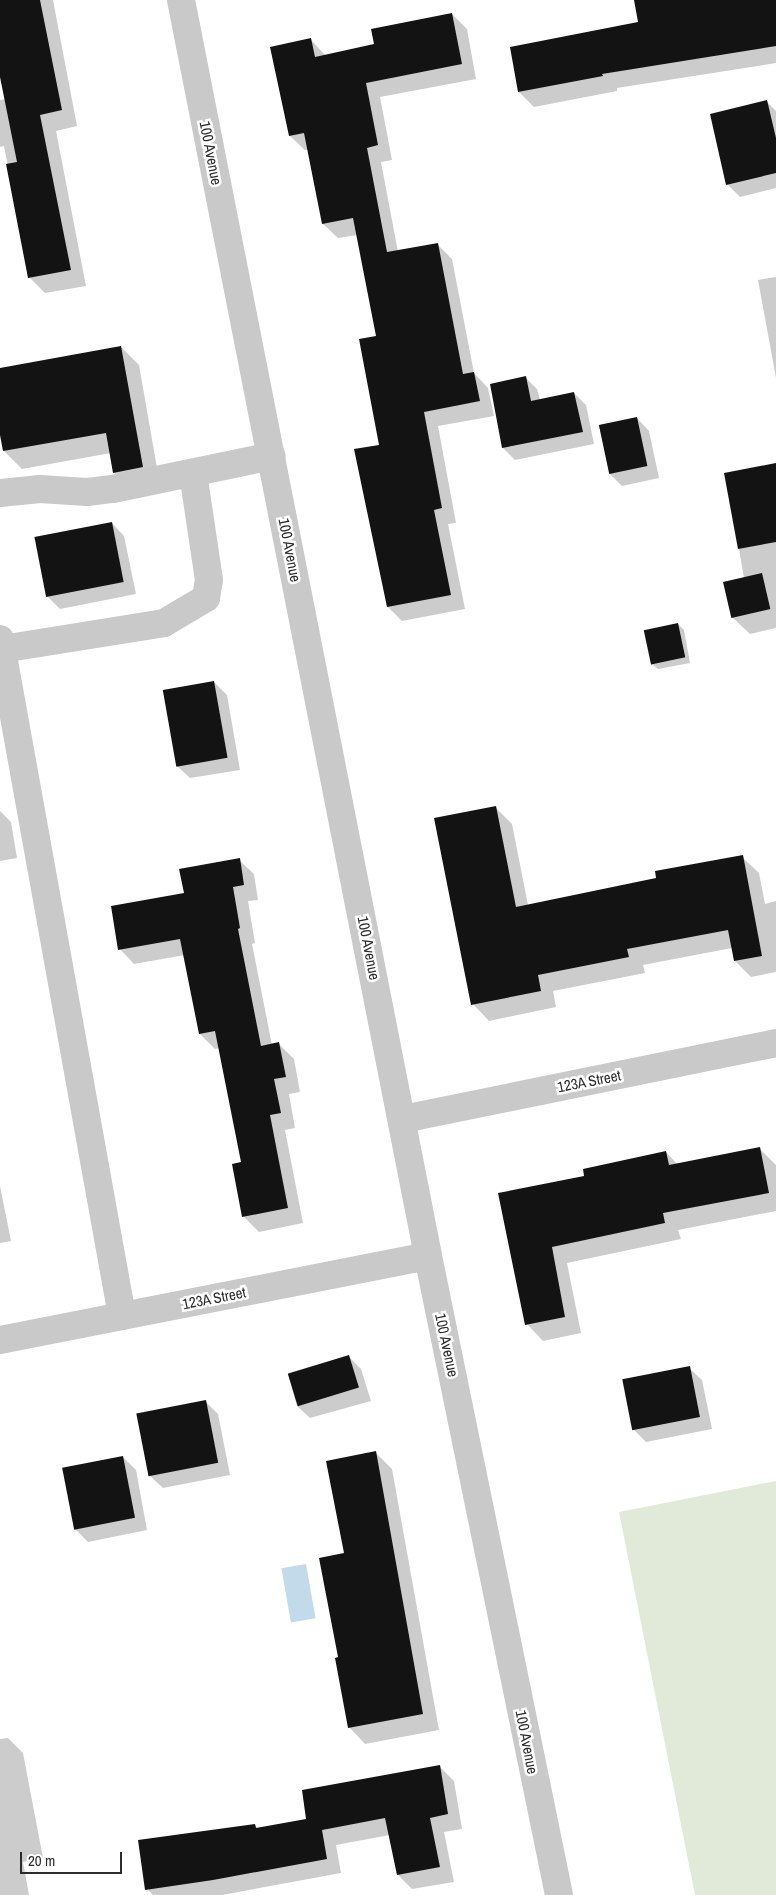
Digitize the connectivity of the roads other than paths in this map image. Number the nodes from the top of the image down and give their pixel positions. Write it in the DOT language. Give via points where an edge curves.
graph roads {
  1 [pos="181,0"];
  2 [pos="272,456"];
  3 [pos="193,473"];
  4 [pos="0,493"];
  5 [pos="1,644"];
  6 [pos="776,1043"];
  7 [pos="403,1119"];
  8 [pos="428,1256"];
  9 [pos="122,1316"];
  10 [pos="0,1340"];
  11 [pos="559,1895"];
  1 -- 2 [label="street, 100 Avenue"];
  2 -- 3 [label="street"];
  2 -- 7 [label="street, 100 Avenue"];
  3 -- 4 [label="street" via="87,492 40,489"];
  3 -- 5 [label="street" via="209,580 206,598 164,623"];
  5 -- 9 [label="street"];
  6 -- 7 [label="street, 123A Street"];
  7 -- 8 [label="street, 100 Avenue"];
  8 -- 9 [label="street, 123A Street"];
  8 -- 11 [label="street, 100 Avenue"];
  9 -- 10 [label="street, 123A Street"];
}
